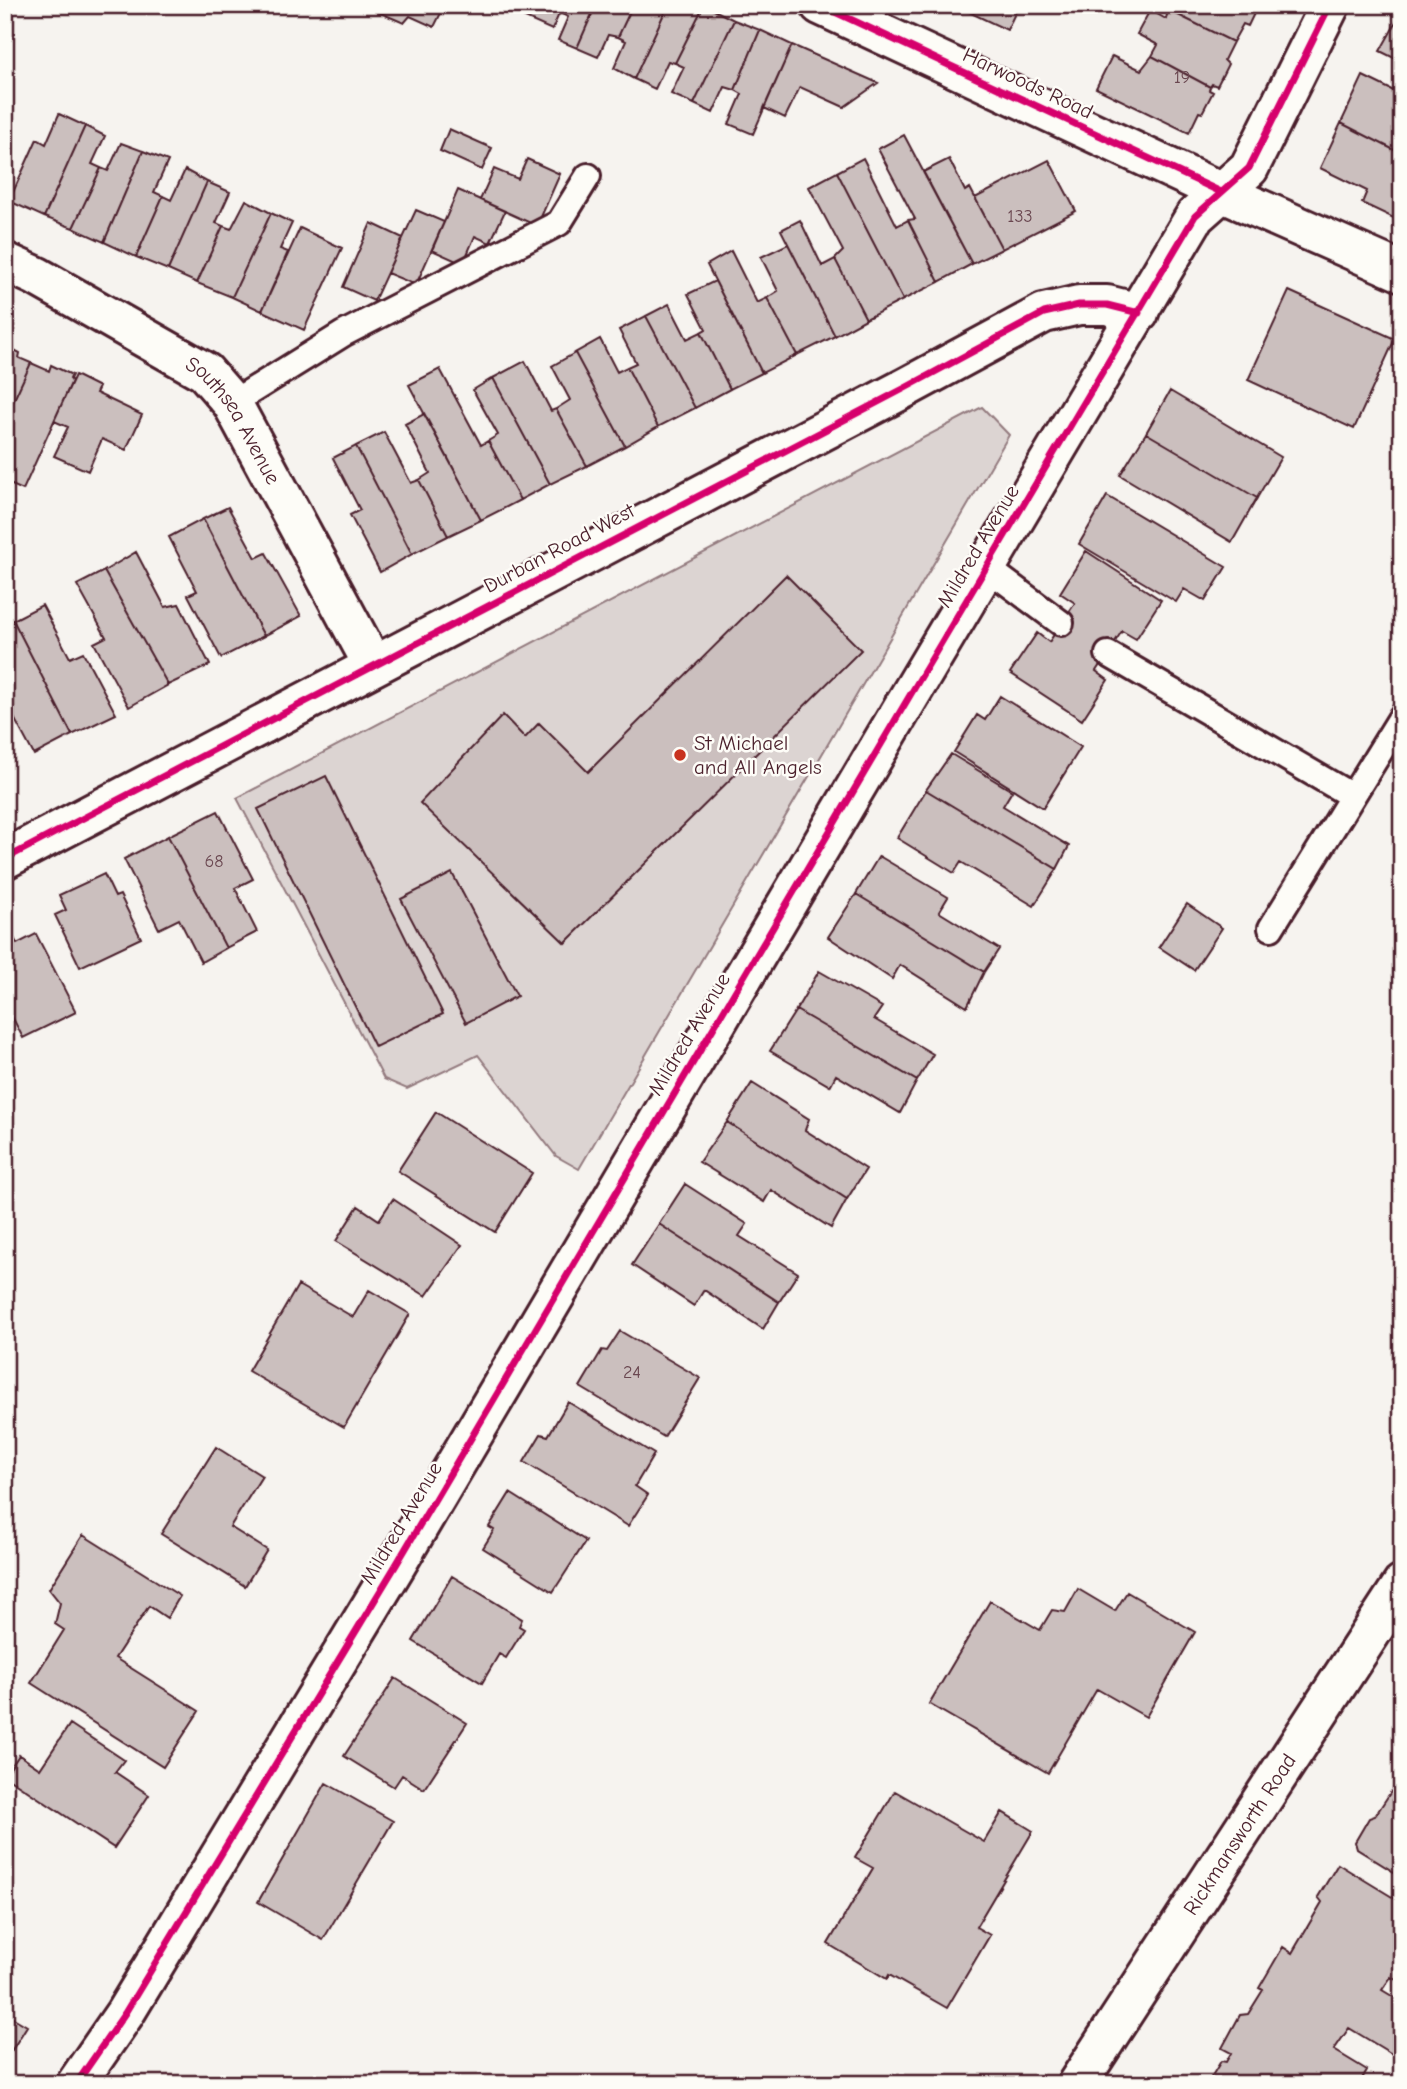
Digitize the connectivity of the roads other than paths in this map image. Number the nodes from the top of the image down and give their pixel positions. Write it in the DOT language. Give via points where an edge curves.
graph roads {
  1 [pos="820,5"];
  2 [pos="1330,5"];
  3 [pos="588,176"];
  4 [pos="1221,192"];
  5 [pos="5,262"];
  6 [pos="1402,272"];
  7 [pos="1139,313"];
  8 [pos="232,403"];
  9 [pos="986,567"];
  10 [pos="1061,623"];
  11 [pos="1108,654"];
  12 [pos="373,665"];
  13 [pos="1402,716"];
  14 [pos="1352,796"];
  15 [pos="5,859"];
  16 [pos="1271,928"];
  17 [pos="1402,1585"];
  18 [pos="76,2084"];
  19 [pos="1077,2084"];
  1 -- 4 [label="street, Harwoods Road"];
  2 -- 4 [label="street, Mildred Avenue" via="1249,168"];
  3 -- 8 [label="lane" via="559,223 343,334"];
  4 -- 6 [label="street, Harwoods Road"];
  4 -- 7 [label="street, Mildred Avenue" via="1195,216"];
  5 -- 8 [label="street, Southsea Avenue" via="205,372"];
  7 -- 9 [label="street, Mildred Avenue"];
  7 -- 12 [label="street, Durban Road West" via="1079,304 1044,313"];
  8 -- 12 [label="street, Southsea Avenue"];
  9 -- 10 [label="lane"];
  9 -- 18 [label="street, Mildred Avenue" via="396,1565 125,2013"];
  11 -- 14 [label="lane"];
  12 -- 15 [label="street, Durban Road West"];
  13 -- 14 [label="lane"];
  14 -- 16 [label="lane"];
  17 -- 19 [label="street, Rickmansworth Road"];
}
